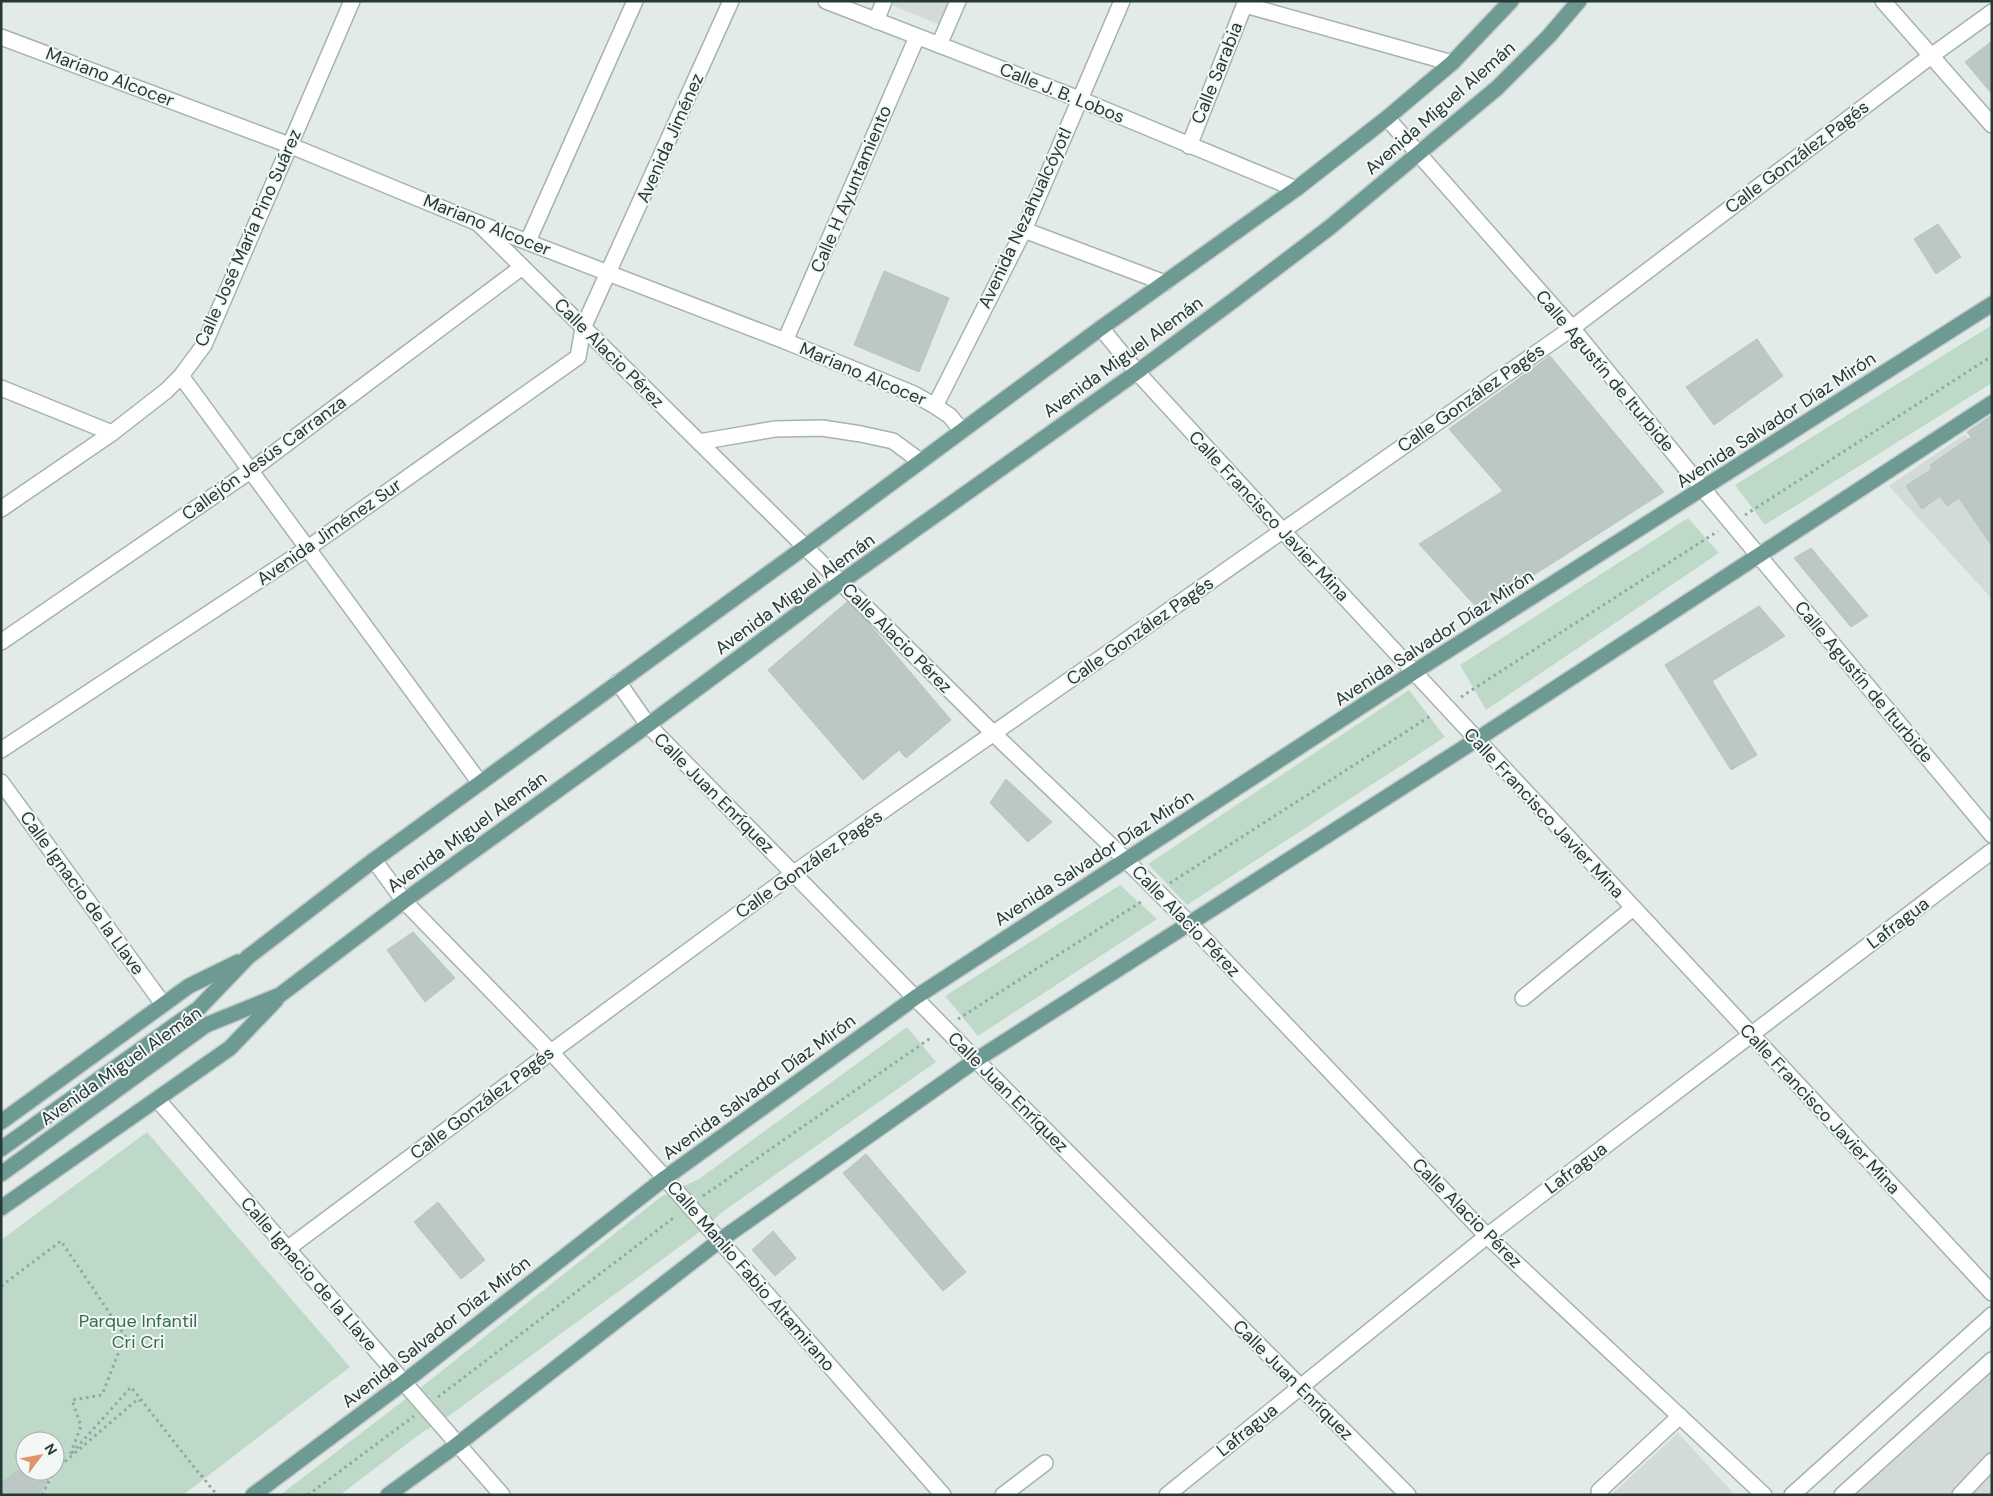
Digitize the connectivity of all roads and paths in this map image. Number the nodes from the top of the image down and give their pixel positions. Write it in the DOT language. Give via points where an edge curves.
graph roads {
  1 [pos="352,1"];
  2 [pos="635,1"];
  3 [pos="731,1"];
  4 [pos="826,1"];
  5 [pos="884,1"];
  6 [pos="958,1"];
  7 [pos="1122,1"];
  8 [pos="1511,1"];
  9 [pos="1579,1"];
  10 [pos="1883,1"];
  11 [pos="1246,3"];
  12 [pos="1992,12"];
  13 [pos="876,21"];
  14 [pos="1,36"];
  15 [pos="917,37"];
  16 [pos="939,45"];
  17 [pos="1931,56"];
  18 [pos="1452,63"];
  19 [pos="1079,99"];
  20 [pos="1387,118"];
  21 [pos="1992,125"];
  22 [pos="289,145"];
  23 [pos="1189,146"];
  24 [pos="1418,155"];
  25 [pos="1296,189"];
  26 [pos="478,223"];
  27 [pos="1024,230"];
  28 [pos="528,241"];
  29 [pos="522,267"];
  30 [pos="608,274"];
  31 [pos="1165,283"];
  32 [pos="1992,304"];
  33 [pos="583,328"];
  34 [pos="1101,328"];
  35 [pos="1572,328"];
  36 [pos="785,341"];
  37 [pos="1992,356"];
  38 [pos="1137,372"];
  39 [pos="181,376"];
  40 [pos="1,388"];
  41 [pos="1992,403"];
  42 [pos="935,406"];
  43 [pos="962,431"];
  44 [pos="112,433"];
  45 [pos="699,442"];
  46 [pos="920,461"];
  47 [pos="250,471"];
  48 [pos="1703,489"];
  49 [pos="1,510"];
  50 [pos="1731,523"];
  51 [pos="1282,530"];
  52 [pos="805,547"];
  53 [pos="308,548"];
  54 [pos="1757,555"];
  55 [pos="841,582"];
  56 [pos="1,642"];
  57 [pos="1414,672"];
  58 [pos="618,682"];
  59 [pos="1446,706"];
  60 [pos="648,725"];
  61 [pos="994,734"];
  62 [pos="1476,740"];
  63 [pos="1,750"];
  64 [pos="1,782"];
  65 [pos="480,783"];
  66 [pos="1992,835"];
  67 [pos="1992,851"];
  68 [pos="374,860"];
  69 [pos="1126,860"];
  70 [pos="794,873"];
  71 [pos="1157,891"];
  72 [pos="404,901"];
  73 [pos="1633,908"];
  74 [pos="1188,923"];
  75 [pos="248,957"];
  76 [pos="280,996"];
  77 [pos="916,997"];
  78 [pos="1523,998"];
  79 [pos="163,1004"];
  80 [pos="945,1028"];
  81 [pos="1751,1035"];
  82 [pos="551,1052"];
  83 [pos="976,1060"];
  84 [pos="156,1099"];
  85 [pos="1,1122"];
  86 [pos="1,1149"];
  87 [pos="1,1174"];
  88 [pos="665,1178"];
  89 [pos="689,1206"];
  90 [pos="1,1208"];
  91 [pos="1487,1236"];
  92 [pos="719,1240"];
  93 [pos="287,1249"];
  94 [pos="1,1286"];
  95 [pos="1992,1293"];
  96 [pos="1992,1315"];
  97 [pos="1992,1360"];
  98 [pos="404,1383"];
  99 [pos="1301,1388"];
  100 [pos="425,1407"];
  101 [pos="1680,1416"];
  102 [pos="458,1444"];
  103 [pos="1992,1460"];
  104 [pos="65,1462"];
  105 [pos="1045,1463"];
  106 [pos="201,1476"];
  107 [pos="50,1481"];
  108 [pos="1599,1491"];
  109 [pos="42,1495"];
  110 [pos="217,1495"];
  111 [pos="253,1495"];
  112 [pos="308,1495"];
  113 [pos="388,1495"];
  114 [pos="502,1495"];
  115 [pos="943,1495"];
  116 [pos="1002,1495"];
  117 [pos="1167,1495"];
  118 [pos="1408,1495"];
  119 [pos="1764,1495"];
  120 [pos="1792,1495"];
  121 [pos="1842,1495"];
  122 [pos="1960,1495"];
  1 -- 22 [label="street, Calle José María Pino Suárez"];
  2 -- 28 [label="street"];
  3 -- 30 [label="street, Avenida Jiménez"];
  4 -- 13 [label="street, Calle J. B. Lobos"];
  5 -- 13 [label="street"];
  6 -- 16 [label="street"];
  7 -- 19 [label="street, Avenida Nezahualcóyotl"];
  8 -- 18 [label="main road, Avenida Miguel Alemán"];
  9 -- 24 [label="main road, Avenida Miguel Alemán" via="1497,88"];
  10 -- 17 [label="street"];
  11 -- 18 [label="street"];
  11 -- 23 [label="street, Calle Sarabia"];
  12 -- 17 [label="street, Calle González Pagés"];
  13 -- 15 [label="street, Calle J. B. Lobos"];
  14 -- 22 [label="street, Mariano Alcocer"];
  15 -- 16 [label="street, Calle J. B. Lobos"];
  15 -- 36 [label="street, Calle H Ayuntamiento"];
  16 -- 19 [label="street, Calle J. B. Lobos"];
  17 -- 21 [label="street"];
  17 -- 35 [label="street, Calle González Pagés"];
  18 -- 20 [label="main road, Avenida Miguel Alemán"];
  19 -- 23 [label="street, Calle J. B. Lobos"];
  19 -- 27 [label="street, Avenida Nezahualcóyotl"];
  20 -- 24 [label="street, Calle Agustín de Iturbide"];
  20 -- 25 [label="main road, Avenida Miguel Alemán"];
  22 -- 26 [label="street, Mariano Alcocer"];
  22 -- 39 [label="street, Calle José María Pino Suárez" via="204,345"];
  23 -- 25 [label="street, Calle J. B. Lobos"];
  24 -- 35 [label="street, Calle Agustín de Iturbide"];
  24 -- 38 [label="main road, Avenida Miguel Alemán" via="1329,228"];
  25 -- 31 [label="main road, Avenida Miguel Alemán"];
  26 -- 28 [label="street, Mariano Alcocer"];
  26 -- 29 [label="street, Calle Alacio Pérez"];
  27 -- 31 [label="street"];
  27 -- 42 [label="street, Avenida Nezahualcóyotl"];
  28 -- 30 [label="street, Mariano Alcocer"];
  29 -- 33 [label="street, Calle Alacio Pérez"];
  29 -- 47 [label="street, Callejón Jesús Carranza"];
  30 -- 33 [label="street, Avenida Jiménez Sur"];
  30 -- 36 [label="street, Mariano Alcocer"];
  31 -- 34 [label="main road, Avenida Miguel Alemán"];
  32 -- 48 [label="main road, Avenida Salvador Díaz Mirón"];
  33 -- 45 [label="street, Calle Alacio Pérez"];
  33 -- 53 [label="street, Avenida Jiménez Sur" via="578,357"];
  34 -- 38 [label="street, Calle Francisco Javier Mina"];
  34 -- 43 [label="main road, Avenida Miguel Alemán"];
  35 -- 48 [label="street, Calle Agustín de Iturbide"];
  35 -- 51 [label="street, Calle González Pagés"];
  36 -- 42 [label="street, Mariano Alcocer" via="914,394"];
  37 -- 50 [label="path"];
  38 -- 51 [label="street, Calle Francisco Javier Mina"];
  38 -- 55 [label="main road, Avenida Miguel Alemán"];
  39 -- 44 [label="street, Calle José María Pino Suárez"];
  39 -- 47 [label="street"];
  40 -- 44 [label="street"];
  41 -- 54 [label="main road"];
  42 -- 43 [label="street, Mariano Alcocer" via="950,416"];
  43 -- 46 [label="main road, Avenida Miguel Alemán"];
  44 -- 49 [label="street, Calle José María Pino Suárez"];
  45 -- 46 [label="street" via="775,429 822,428 893,442"];
  45 -- 52 [label="street, Calle Alacio Pérez"];
  46 -- 52 [label="main road, Avenida Miguel Alemán"];
  47 -- 53 [label="street"];
  47 -- 56 [label="street, Callejón Jesús Carranza"];
  48 -- 50 [label="street, Calle Agustín de Iturbide"];
  48 -- 57 [label="main road, Avenida Salvador Díaz Mirón"];
  50 -- 54 [label="street, Calle Agustín de Iturbide"];
  50 -- 59 [label="path"];
  51 -- 57 [label="street, Calle Francisco Javier Mina"];
  51 -- 61 [label="street, Calle González Pagés"];
  52 -- 55 [label="street, Calle Alacio Pérez"];
  52 -- 58 [label="main road, Avenida Miguel Alemán"];
  53 -- 63 [label="street, Avenida Jiménez Sur"];
  53 -- 65 [label="street"];
  54 -- 62 [label="main road"];
  54 -- 66 [label="street, Calle Agustín de Iturbide"];
  55 -- 60 [label="main road, Avenida Miguel Alemán"];
  55 -- 61 [label="street, Calle Alacio Pérez"];
  57 -- 59 [label="street, Calle Francisco Javier Mina"];
  57 -- 69 [label="main road, Avenida Salvador Díaz Mirón"];
  58 -- 60 [label="street, Calle Juan Enríquez"];
  58 -- 65 [label="main road, Avenida Miguel Alemán"];
  59 -- 62 [label="street, Calle Francisco Javier Mina"];
  59 -- 71 [label="path"];
  60 -- 70 [label="street, Calle Juan Enríquez"];
  60 -- 72 [label="main road, Avenida Miguel Alemán"];
  61 -- 69 [label="street, Calle Alacio Pérez"];
  61 -- 70 [label="street, Calle González Pagés"];
  62 -- 73 [label="street, Calle Francisco Javier Mina"];
  62 -- 74 [label="main road"];
  64 -- 79 [label="street, Calle Ignacio de la Llave"];
  65 -- 68 [label="main road, Avenida Miguel Alemán"];
  67 -- 81 [label="street, Lafragua"];
  68 -- 72 [label="street, Calle Manlio Fabio Altamirano"];
  68 -- 75 [label="main road, Avenida Miguel Alemán"];
  69 -- 71 [label="street, Calle Alacio Pérez"];
  69 -- 77 [label="main road, Avenida Salvador Díaz Mirón"];
  70 -- 77 [label="street, Calle Juan Enríquez"];
  70 -- 82 [label="street, Calle González Pagés"];
  71 -- 74 [label="street, Calle Alacio Pérez"];
  71 -- 80 [label="path"];
  72 -- 76 [label="main road, Avenida Miguel Alemán"];
  72 -- 82 [label="street, Calle Manlio Fabio Altamirano"];
  73 -- 78 [label="street"];
  73 -- 81 [label="street, Calle Francisco Javier Mina"];
  74 -- 83 [label="main road"];
  74 -- 91 [label="street, Calle Alacio Pérez"];
  75 -- 79 [label="main road" via="189,986"];
  75 -- 86 [label="main road, Avenida Miguel Alemán" via="199,1008"];
  76 -- 84 [label="main road" via="230,1048"];
  76 -- 87 [label="main road, Avenida Miguel Alemán" via="206,1025"];
  77 -- 80 [label="street, Calle Juan Enríquez"];
  77 -- 88 [label="main road, Avenida Salvador Díaz Mirón"];
  79 -- 85 [label="main road"];
  80 -- 83 [label="street, Calle Juan Enríquez"];
  80 -- 89 [label="path"];
  81 -- 91 [label="street, Lafragua"];
  81 -- 95 [label="street, Calle Francisco Javier Mina"];
  82 -- 88 [label="street, Calle Manlio Fabio Altamirano"];
  82 -- 93 [label="street, Calle González Pagés"];
  83 -- 92 [label="main road"];
  83 -- 99 [label="street, Calle Juan Enríquez"];
  84 -- 90 [label="main road"];
  84 -- 93 [label="street, Calle Ignacio de la Llave"];
  88 -- 89 [label="street, Calle Manlio Fabio Altamirano"];
  88 -- 98 [label="main road, Avenida Salvador Díaz Mirón"];
  89 -- 92 [label="street, Calle Manlio Fabio Altamirano"];
  89 -- 100 [label="path"];
  91 -- 99 [label="street, Lafragua"];
  91 -- 101 [label="street, Calle Alacio Pérez"];
  92 -- 102 [label="main road"];
  92 -- 115 [label="street, Calle Manlio Fabio Altamirano"];
  93 -- 98 [label="street, Calle Ignacio de la Llave"];
  94 -- 106 [label="path" via="61,1242 125,1336 102,1395 72,1400 81,1426 70,1455 131,1387"];
  96 -- 120 [label="street"];
  97 -- 121 [label="street"];
  98 -- 100 [label="street, Calle Ignacio de la Llave"];
  98 -- 111 [label="main road, Avenida Salvador Díaz Mirón"];
  99 -- 117 [label="street, Lafragua"];
  99 -- 118 [label="street, Calle Juan Enríquez"];
  100 -- 102 [label="street, Calle Ignacio de la Llave"];
  100 -- 112 [label="path"];
  101 -- 108 [label="street"];
  101 -- 119 [label="street, Calle Alacio Pérez"];
  102 -- 113 [label="main road"];
  102 -- 114 [label="street, Calle Ignacio de la Llave"];
  103 -- 122 [label="street"];
  104 -- 106 [label="path" via="138,1399"];
  105 -- 116 [label="street"];
  106 -- 110 [label="path"];
  107 -- 109 [label="path"];
}
